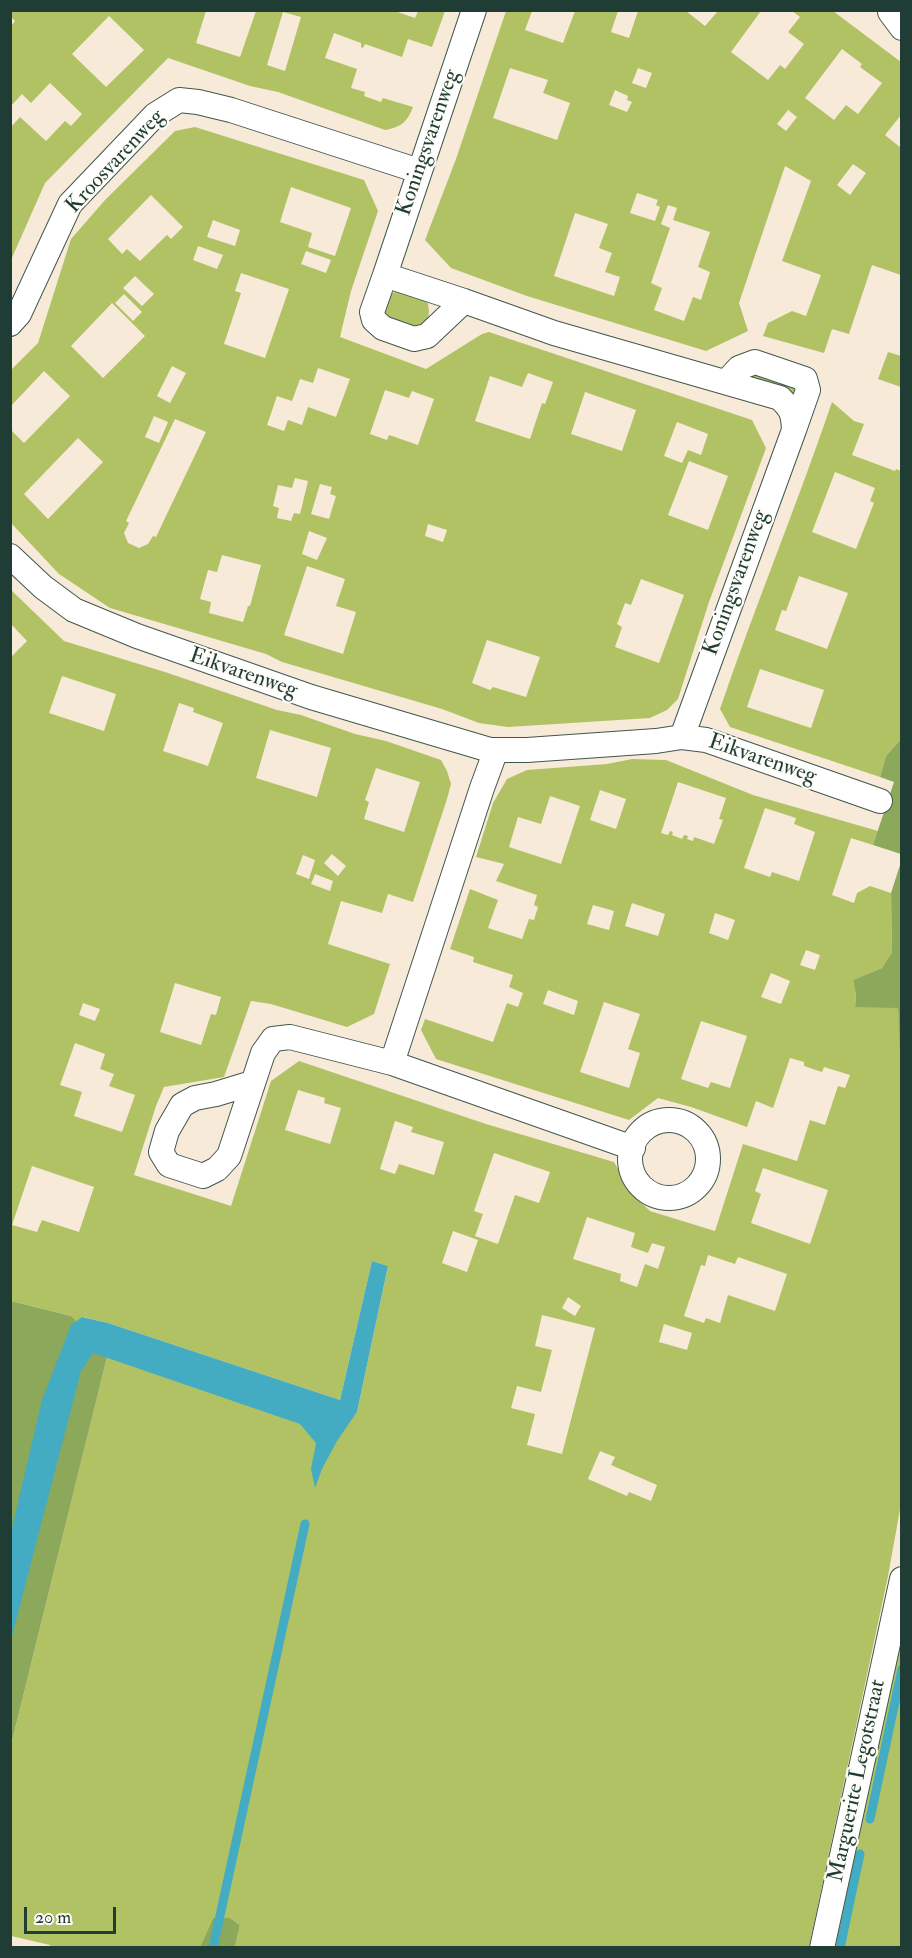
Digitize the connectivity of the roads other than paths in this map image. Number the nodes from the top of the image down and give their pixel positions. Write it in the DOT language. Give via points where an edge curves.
graph roads {
  1 [pos="474,10"];
  2 [pos="419,171"];
  3 [pos="385,275"];
  4 [pos="464,301"];
  5 [pos="10,324"];
  6 [pos="10,556"];
  7 [pos="682,737"];
  8 [pos="496,750"];
  9 [pos="880,801"];
  10 [pos="392,1063"];
  11 [pos="252,1083"];
  12 [pos="633,1148"];
  13 [pos="902,1579"];
  14 [pos="822,1947"];
  1 -- 2 [label="street, Koningsvarenweg"];
  2 -- 3 [label="street, Koningsvarenweg"];
  2 -- 5 [label="street, Kroosvarenweg" via="231,110 179,100 156,115 70,204 19,314"];
  3 -- 4 [label="street, Koningsvarenweg"];
  3 -- 4 [label="street, Koningsvarenweg" via="372,312 374,320 414,339 434,331"];
  4 -- 7 [label="street, Koningsvarenweg" via="554,333 726,382 739,368 755,362 805,379 808,390"];
  6 -- 8 [label="street, Eikvarenweg" via="74,610 136,636 311,697"];
  7 -- 8 [label="street, Eikvarenweg"];
  7 -- 9 [label="street, Eikvarenweg" via="706,740"];
  8 -- 10 [label="street"];
  10 -- 11 [label="street" via="290,1037 273,1040 263,1053"];
  10 -- 12 [label="street"];
  13 -- 14 [label="street, Marguerite Legotstraat"];
}
